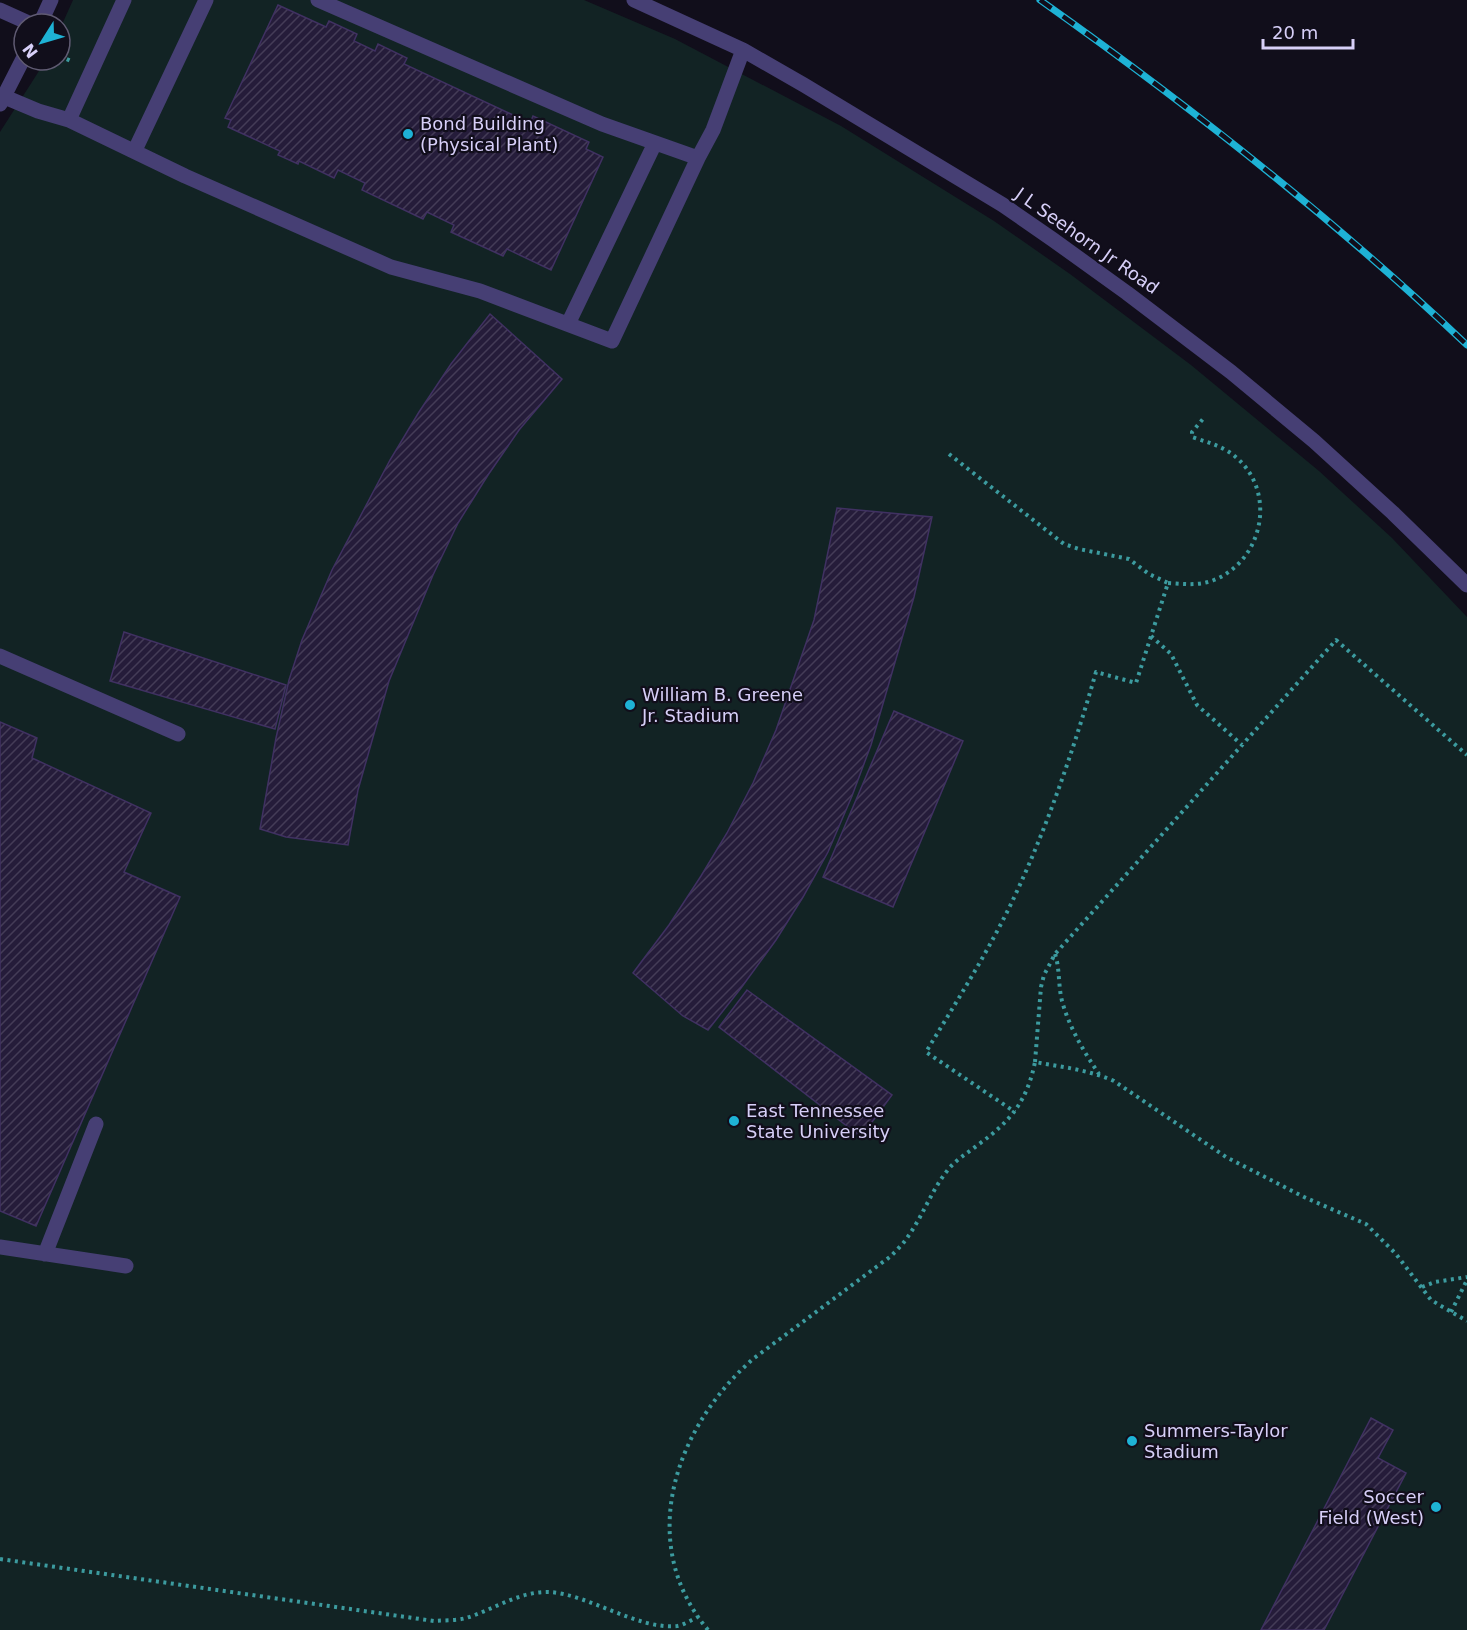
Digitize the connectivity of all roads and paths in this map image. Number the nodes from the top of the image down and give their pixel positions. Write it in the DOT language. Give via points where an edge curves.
graph roads {
  1 [pos="3,0"];
  2 [pos="124,0"];
  3 [pos="206,0"];
  4 [pos="318,0"];
  5 [pos="634,0"];
  6 [pos="0,6"];
  7 [pos="743,50"];
  8 [pos="16,72"];
  9 [pos="1,99"];
  10 [pos="69,120"];
  11 [pos="655,143"];
  12 [pos="135,150"];
  13 [pos="698,158"];
  14 [pos="568,324"];
  15 [pos="1203,419"];
  16 [pos="949,454"];
  17 [pos="1168,583"];
  18 [pos="1467,585"];
  19 [pos="1151,636"];
  20 [pos="0,656"];
  21 [pos="178,734"];
  22 [pos="1242,745"];
  23 [pos="1467,755"];
  24 [pos="1055,954"];
  25 [pos="1035,1062"];
  26 [pos="1099,1074"];
  27 [pos="1015,1112"];
  28 [pos="96,1124"];
  29 [pos="0,1247"];
  30 [pos="45,1254"];
  31 [pos="126,1266"];
  32 [pos="1467,1278"];
  33 [pos="1422,1287"];
  34 [pos="1451,1312"];
  35 [pos="1467,1321"];
  36 [pos="0,1559"];
  37 [pos="698,1617"];
  38 [pos="708,1630"];
  1 -- 6 [label="street"];
  2 -- 10 [label="street"];
  3 -- 12 [label="street"];
  4 -- 11 [label="street" via="602,124"];
  5 -- 7 [label="street, J L Seehorn Jr Road"];
  7 -- 13 [label="street" via="713,130"];
  7 -- 18 [label="street, J L Seehorn Jr Road" via="1003,205 1127,293 1314,441"];
  8 -- 9 [label="street"];
  9 -- 10 [label="street"];
  10 -- 12 [label="street"];
  11 -- 13 [label="street"];
  11 -- 14 [label="street"];
  12 -- 14 [label="street" via="391,267 480,291"];
  13 -- 14 [label="street" via="612,341"];
  15 -- 17 [label="path" via="1192,437 1223,448 1247,470 1260,500 1259,530 1248,554 1232,571 1201,584"];
  16 -- 17 [label="path" via="1064,544 1128,559"];
  17 -- 19 [label="path"];
  19 -- 22 [label="path" via="1171,654 1197,705"];
  19 -- 27 [label="path" via="1136,683 1096,672 1059,790 1010,907 926,1052"];
  20 -- 21 [label="street"];
  22 -- 23 [label="path" via="1335,640"];
  22 -- 24 [label="path"];
  24 -- 25 [label="path" via="1041,987"];
  24 -- 26 [label="path" via="1062,1002"];
  25 -- 26 [label="path"];
  25 -- 27 [label="path" via="1031,1082"];
  26 -- 33 [label="path" via="1137,1095 1226,1157 1366,1224"];
  27 -- 37 [label="path" via="947,1171 908,1237 891,1256 753,1359 736,1374 704,1416 677,1471 668,1528 677,1577"];
  28 -- 30 [label="street"];
  29 -- 30 [label="street"];
  30 -- 31 [label="street"];
  32 -- 33 [label="path"];
  32 -- 34 [label="path"];
  33 -- 34 [label="path" via="1437,1304"];
  34 -- 35 [label="path"];
  36 -- 37 [label="path" via="434,1621 463,1620 509,1600 547,1592 651,1624 678,1626"];
  37 -- 38 [label="path"];
}
